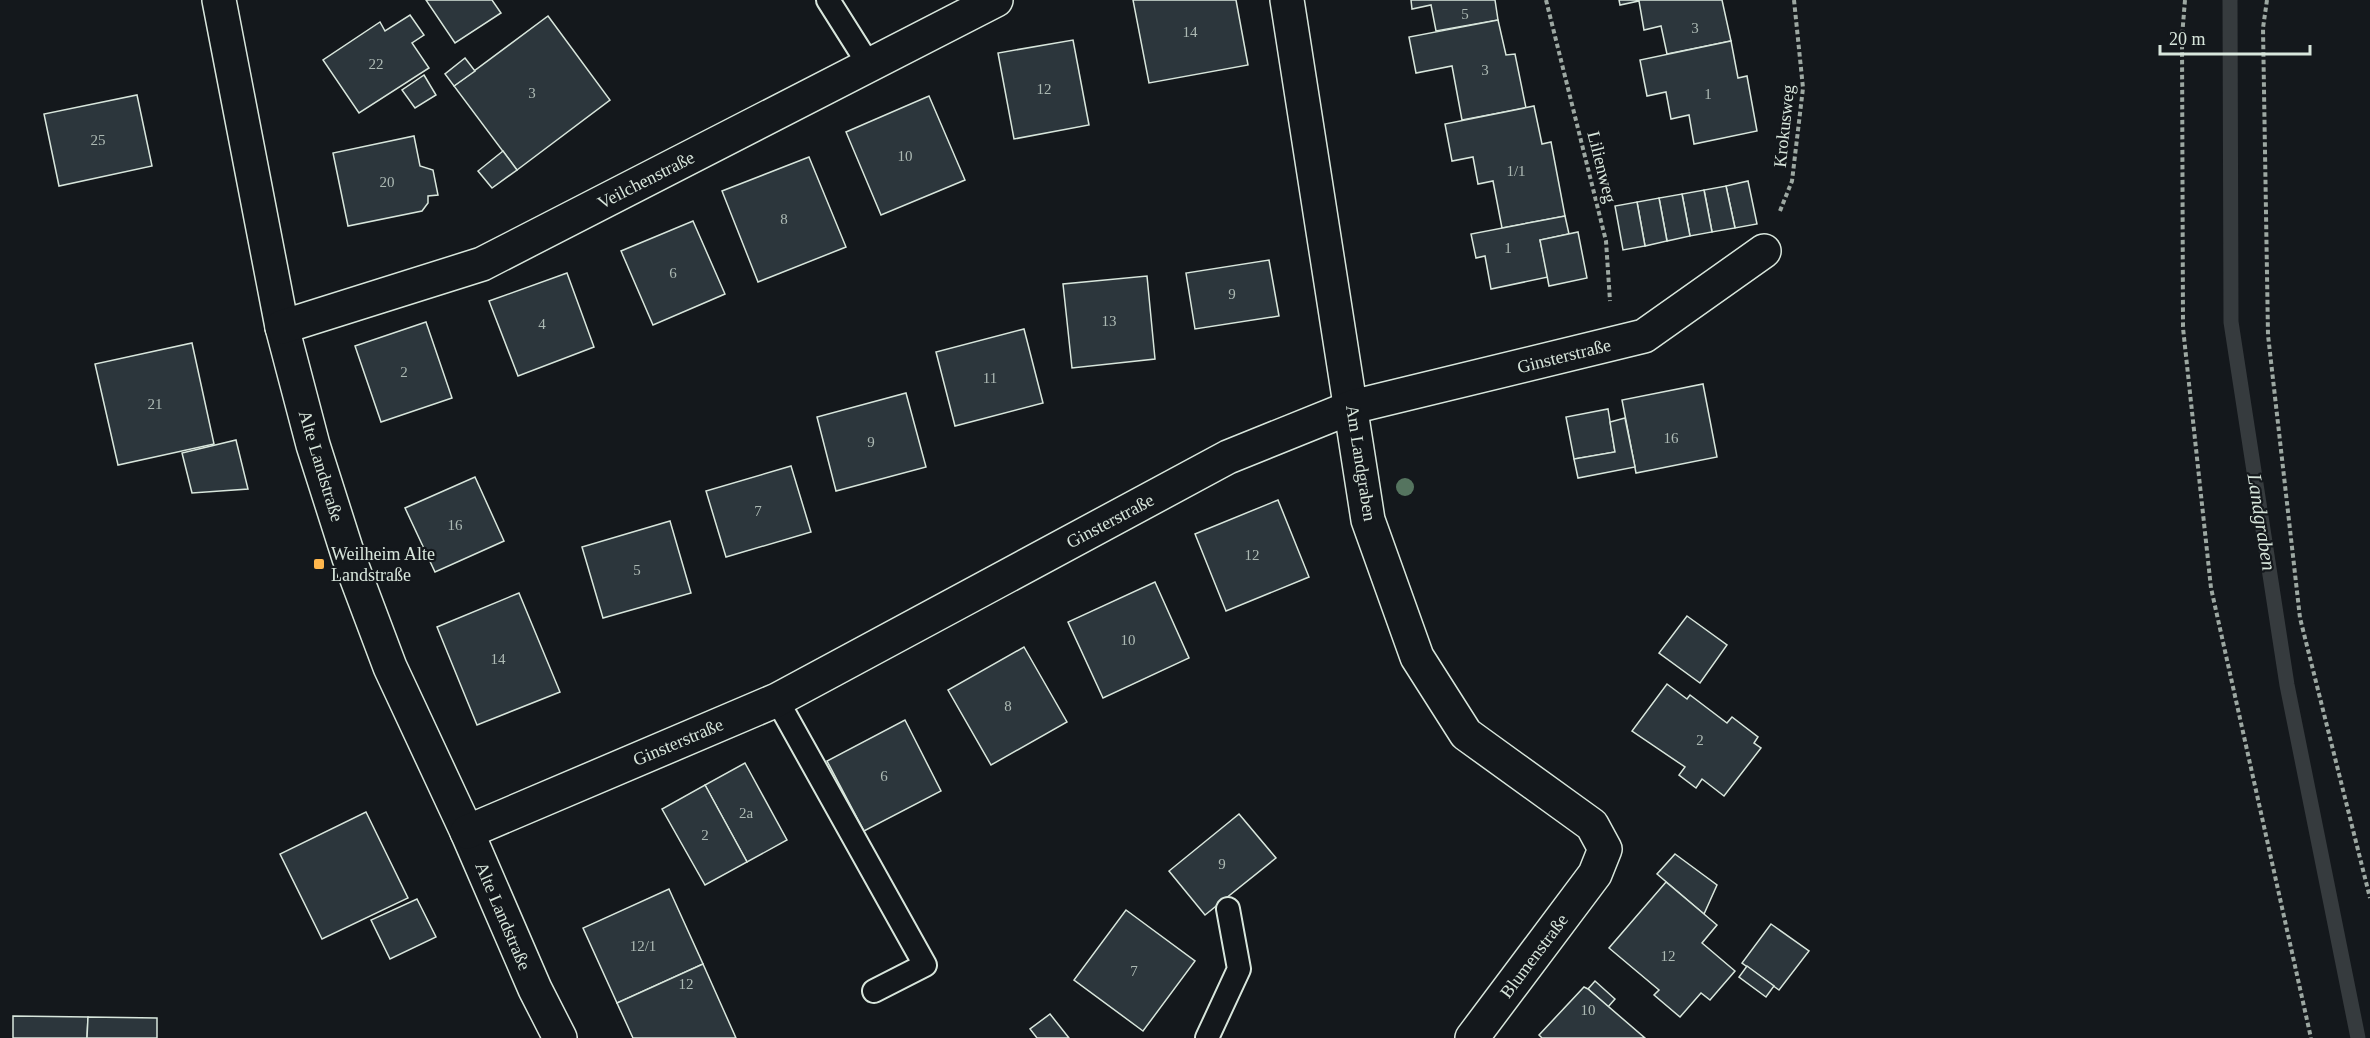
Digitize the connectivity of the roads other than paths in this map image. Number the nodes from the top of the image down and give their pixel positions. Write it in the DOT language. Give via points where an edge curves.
graph roads {
  1 [pos="219,0"];
  2 [pos="828,0"];
  3 [pos="996,0"];
  4 [pos="1287,0"];
  5 [pos="869,65"];
  6 [pos="1764,251"];
  7 [pos="282,327"];
  8 [pos="1352,407"];
  9 [pos="777,700"];
  10 [pos="467,832"];
  11 [pos="1595,874"];
  12 [pos="1228,909"];
  13 [pos="874,991"];
  14 [pos="560,1038"];
  15 [pos="1207,1038"];
  16 [pos="1472,1038"];
  1 -- 7 [label="street, Alte Landstraße"];
  2 -- 5 [label="lane"];
  3 -- 5 [label="street, Veilchenstraße"];
  4 -- 8 [label="street, Am Landgraben"];
  5 -- 7 [label="street, Veilchenstraße" via="482,264"];
  6 -- 8 [label="street, Ginsterstraße" via="1644,336"];
  7 -- 10 [label="street, Alte Landstraße" via="313,445 349,558 390,667"];
  8 -- 9 [label="street, Ginsterstraße" via="1228,457"];
  8 -- 11 [label="street, Am Landgraben" via="1368,520 1417,657 1466,734 1592,825 1605,849"];
  9 -- 10 [label="street, Ginsterstraße"];
  9 -- 13 [label="lane" via="925,965"];
  10 -- 14 [label="street, Alte Landstraße" via="535,990"];
  11 -- 16 [label="street, Blumenstraße"];
  12 -- 15 [label="lane" via="1239,969"];
}
